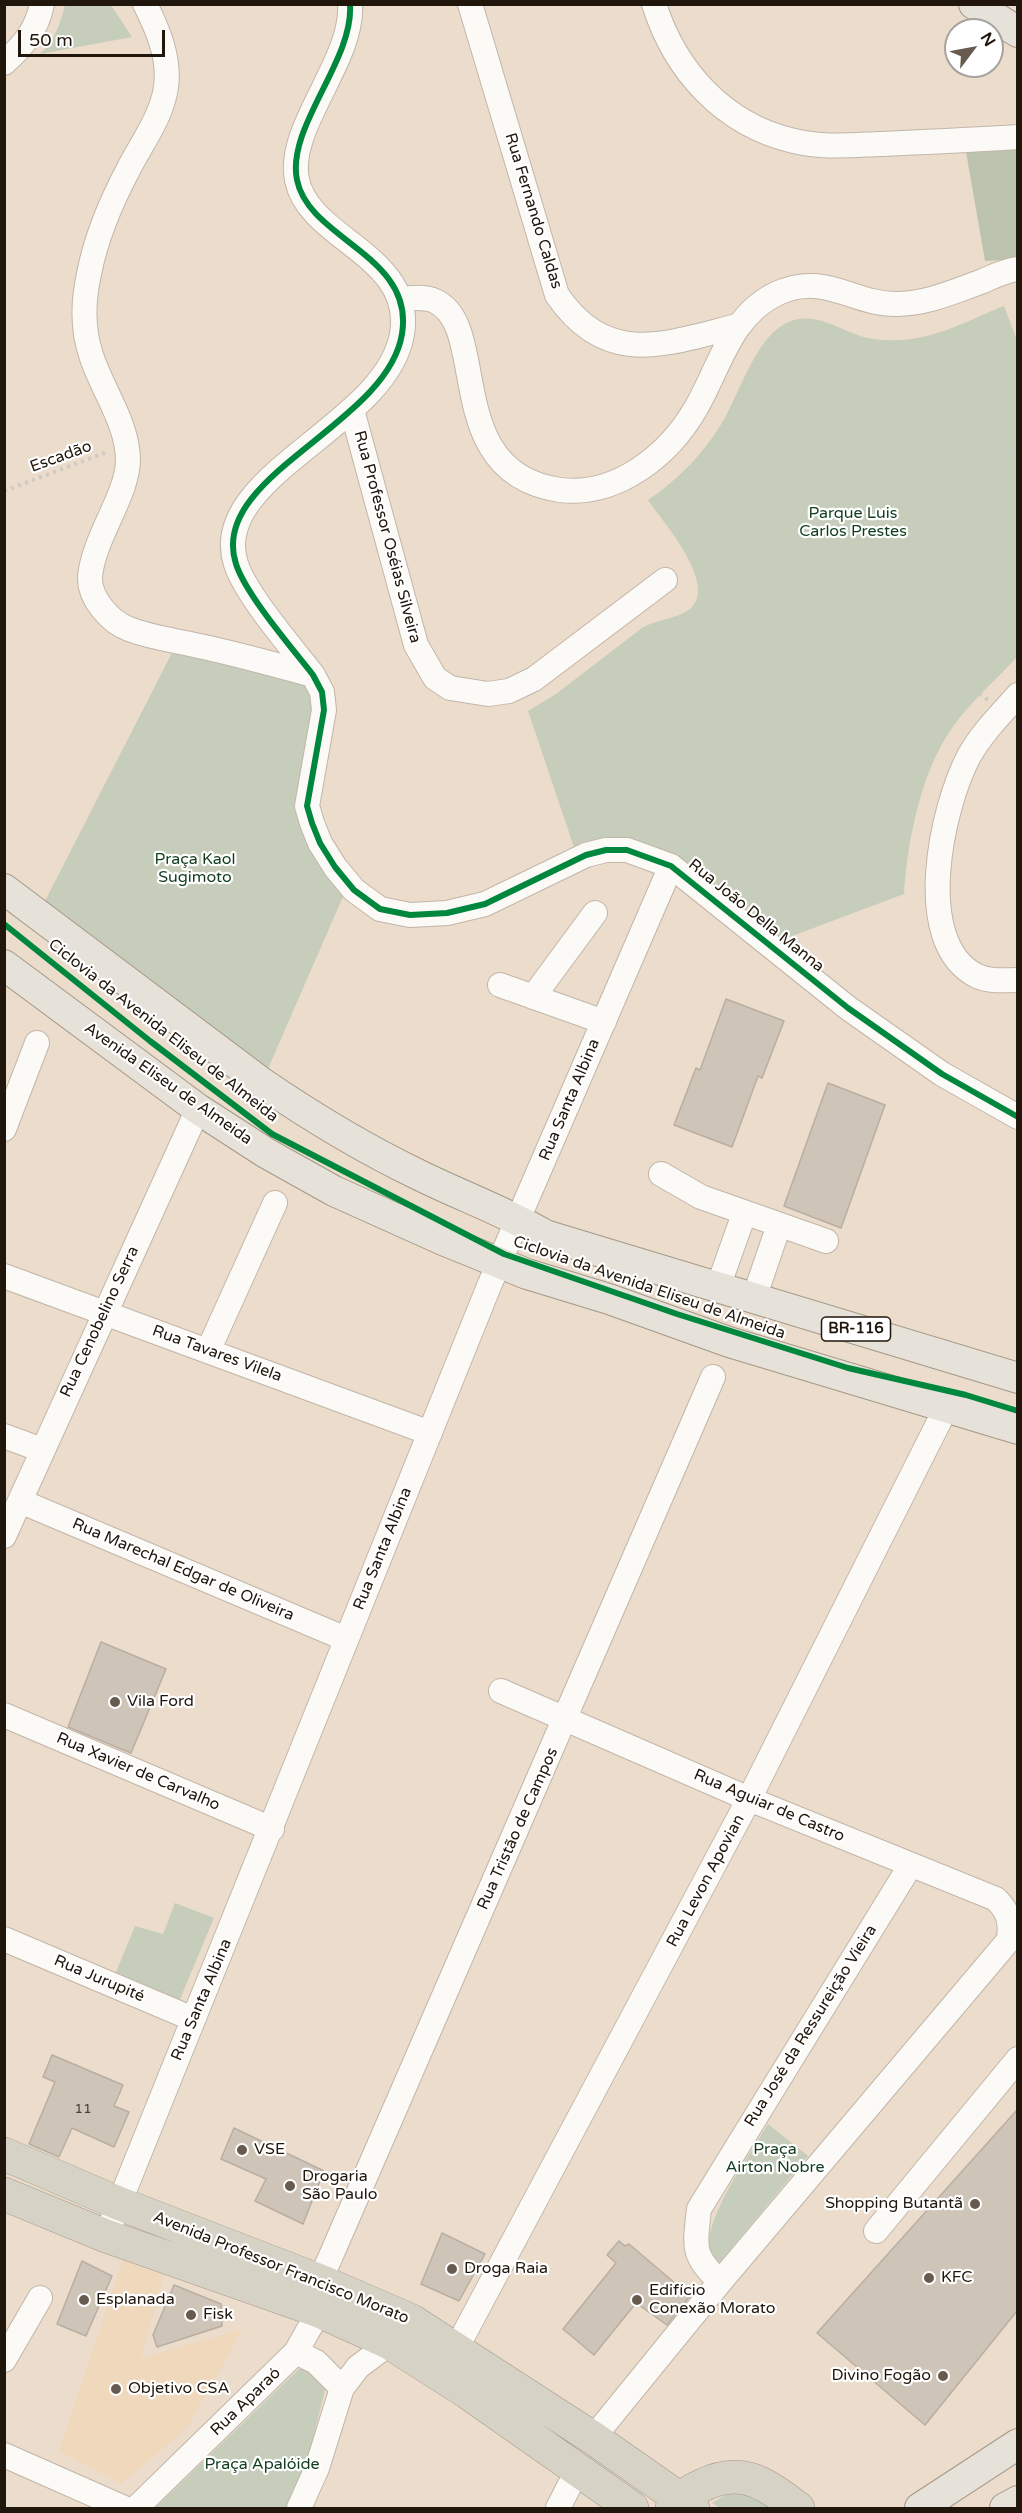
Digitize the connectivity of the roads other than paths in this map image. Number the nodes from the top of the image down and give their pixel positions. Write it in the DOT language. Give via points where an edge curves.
graph roads {
  1 [pos="42,4"];
  2 [pos="145,4"];
  3 [pos="350,4"];
  4 [pos="470,4"];
  5 [pos="654,4"];
  6 [pos="974,4"];
  7 [pos="1017,32"];
  8 [pos="4,63"];
  9 [pos="1017,137"];
  10 [pos="1017,269"];
  11 [pos="400,299"];
  12 [pos="737,326"];
  13 [pos="352,410"];
  14 [pos="665,580"];
  15 [pos="313,675"];
  16 [pos="1010,703"];
  17 [pos="671,866"];
  18 [pos="4,889"];
  19 [pos="595,913"];
  20 [pos="4,965"];
  21 [pos="1017,980"];
  22 [pos="500,985"];
  23 [pos="533,997"];
  24 [pos="604,1022"];
  25 [pos="37,1043"];
  26 [pos="198,1109"];
  27 [pos="1017,1117"];
  28 [pos="4,1129"];
  29 [pos="661,1174"];
  30 [pos="274,1203"];
  31 [pos="744,1214"];
  32 [pos="518,1219"];
  33 [pos="779,1225"];
  34 [pos="826,1242"];
  35 [pos="498,1263"];
  36 [pos="4,1276"];
  37 [pos="718,1287"];
  38 [pos="754,1298"];
  39 [pos="104,1312"];
  40 [pos="208,1351"];
  41 [pos="713,1377"];
  42 [pos="1017,1378"];
  43 [pos="946,1408"];
  44 [pos="1017,1429"];
  45 [pos="430,1433"];
  46 [pos="4,1436"];
  47 [pos="42,1450"];
  48 [pos="20,1501"];
  49 [pos="4,1536"];
  50 [pos="346,1640"];
  51 [pos="501,1691"];
  52 [pos="4,1715"];
  53 [pos="566,1719"];
  54 [pos="749,1798"];
  55 [pos="272,1829"];
  56 [pos="910,1866"];
  57 [pos="4,1939"];
  58 [pos="193,2019"];
  59 [pos="1017,2059"];
  60 [pos="4,2154"];
  61 [pos="81,2187"];
  62 [pos="4,2194"];
  63 [pos="118,2203"];
  64 [pos="69,2221"];
  65 [pos="876,2231"];
  66 [pos="106,2236"];
  67 [pos="720,2282"];
  68 [pos="320,2296"];
  69 [pos="40,2298"];
  70 [pos="390,2343"];
  71 [pos="456,2349"];
  72 [pos="296,2352"];
  73 [pos="4,2360"];
  74 [pos="342,2388"];
  75 [pos="593,2438"];
  76 [pos="1017,2444"];
  77 [pos="4,2455"];
  78 [pos="577,2471"];
  79 [pos="1017,2500"];
  80 [pos="681,2505"];
  81 [pos="124,2508"];
  82 [pos="136,2508"];
  83 [pos="298,2508"];
  84 [pos="558,2508"];
  85 [pos="632,2508"];
  86 [pos="798,2508"];
  87 [pos="920,2508"];
  88 [pos="1005,2508"];
  1 -- 8 [label="street" via="39,19 25,44"];
  2 -- 15 [label="street" via="166,59 166,87 159,113 106,216 84,306 91,355 127,445 128,464 90,578 93,591 101,607 128,629"];
  3 -- 11 [label="street, Rua João Della Manna" via="345,39 303,136 297,180 314,211 380,269"];
  4 -- 12 [label="street, Rua Fernando Caldas" via="557,295 568,310 582,325 602,337 640,347"];
  5 -- 9 [label="street" via="666,38 688,74 729,112 763,131 828,146"];
  6 -- 7 [label="main road"];
  10 -- 12 [label="street" via="913,303 879,302 817,285 798,287 762,302"];
  11 -- 12 [label="street" via="422,297 448,310 460,332 476,412 490,444 519,476 559,490 582,491 623,479 673,440 696,408"];
  11 -- 13 [label="street, Rua João Della Manna" via="403,332 397,354 376,389"];
  13 -- 14 [label="street, Rua Professor Oséias Silveira" via="416,645 435,678 450,688 488,694 509,691 534,679"];
  13 -- 15 [label="street, Rua João Della Manna" via="254,493 237,519 232,545 245,582"];
  15 -- 17 [label="street, Rua João Della Manna" via="322,692 324,710 307,806 320,843 335,867 354,890 380,909 410,915 447,913 485,904 588,854 627,850"];
  16 -- 21 [label="street" via="984,732 968,758 954,793 936,885 940,926 962,967 993,981"];
  17 -- 24 [label="street, Rua Santa Albina"];
  17 -- 27 [label="street, Rua João Della Manna" via="848,1008 942,1074"];
  18 -- 32 [label="main road, BR-116" via="306,1113 415,1173"];
  19 -- 23 [label="street"];
  20 -- 26 [label="main road, Avenida Eliseu de Almeida"];
  22 -- 23 [label="street"];
  23 -- 24 [label="street"];
  24 -- 32 [label="street, Rua Santa Albina"];
  25 -- 28 [label="street"];
  26 -- 35 [label="main road, Avenida Eliseu de Almeida" via="334,1191"];
  26 -- 39 [label="street, Rua Cenobelino Serra"];
  29 -- 31 [label="street" via="701,1197"];
  30 -- 40 [label="street"];
  31 -- 33 [label="street"];
  31 -- 37 [label="street"];
  32 -- 35 [label="street, Rua Santa Albina"];
  32 -- 37 [label="main road, BR-116" via="545,1235"];
  33 -- 34 [label="street"];
  33 -- 38 [label="street"];
  35 -- 43 [label="main road, Avenida Eliseu de Almeida" via="729,1342"];
  35 -- 45 [label="street, Rua Santa Albina"];
  36 -- 39 [label="street, Rua Tavares Vilela"];
  37 -- 38 [label="main road, BR-116"];
  38 -- 42 [label="main road, BR-116"];
  39 -- 40 [label="street, Rua Tavares Vilela"];
  39 -- 47 [label="street, Rua Cenobelino Serra"];
  40 -- 45 [label="street, Rua Tavares Vilela"];
  41 -- 53 [label="street, Rua Tristão de Campos"];
  43 -- 44 [label="main road, Avenida Eliseu de Almeida"];
  43 -- 54 [label="street, Rua Levon Apovian"];
  45 -- 50 [label="street, Rua Santa Albina"];
  46 -- 47 [label="street"];
  47 -- 48 [label="street, Rua Cenobelino Serra"];
  48 -- 49 [label="street, Rua Cenobelino Serra"];
  48 -- 50 [label="street, Rua Marechal Edgar de Oliveira"];
  50 -- 55 [label="street, Rua Santa Albina"];
  51 -- 53 [label="street, Rua Aguiar de Castro"];
  52 -- 55 [label="street, Rua Xavier de Carvalho"];
  53 -- 54 [label="street, Rua Aguiar de Castro"];
  53 -- 68 [label="street, Rua Tristão de Campos"];
  54 -- 56 [label="street, Rua Aguiar de Castro"];
  54 -- 71 [label="street, Rua Levon Apovian"];
  55 -- 58 [label="street, Rua Santa Albina"];
  56 -- 67 [label="street, Rua José da Ressureição Vieira" via="699,2209 696,2242 702,2265"];
  56 -- 67 [label="street, Rua Aguiar de Castro" via="996,1899 1006,1909 1011,1924 1009,1940"];
  57 -- 58 [label="street, Rua Jurupité"];
  58 -- 63 [label="street, Rua Santa Albina"];
  59 -- 65 [label="street"];
  60 -- 61 [label="highway, Avenida Professor Francisco Morato"];
  61 -- 63 [label="highway, Avenida Professor Francisco Morato"];
  61 -- 64 [label="street"];
  62 -- 64 [label="highway, Avenida Professor Francisco Morato"];
  63 -- 66 [label="street, Rua Santa Albina"];
  63 -- 68 [label="highway, Avenida Professor Francisco Morato"];
  64 -- 66 [label="highway, Avenida Professor Francisco Morato"];
  66 -- 68 [label="highway, Avenida Professor Francisco Morato"];
  67 -- 75 [label="street"];
  68 -- 70 [label="highway, Avenida Professor Francisco Morato"];
  68 -- 71 [label="highway, Avenida Professor Francisco Morato" via="412,2321"];
  68 -- 72 [label="street, Rua Aparaó"];
  69 -- 73 [label="street"];
  70 -- 74 [label="street" via="358,2367"];
  70 -- 78 [label="highway, Avenida Professor Francisco Morato" via="467,2392"];
  71 -- 75 [label="highway, Avenida Professor Francisco Morato"];
  72 -- 74 [label="street" via="316,2362"];
  72 -- 82 [label="street, Rua Aparaó"];
  74 -- 83 [label="street" via="317,2468"];
  75 -- 80 [label="highway, Avenida Professor Francisco Morato"];
  76 -- 87 [label="main road"];
  77 -- 81 [label="street"];
  78 -- 84 [label="street"];
  78 -- 85 [label="highway, Avenida Professor Francisco Morato"];
  79 -- 88 [label="main road"];
  80 -- 86 [label="highway" via="710,2481 741,2476 773,2490"];
}
